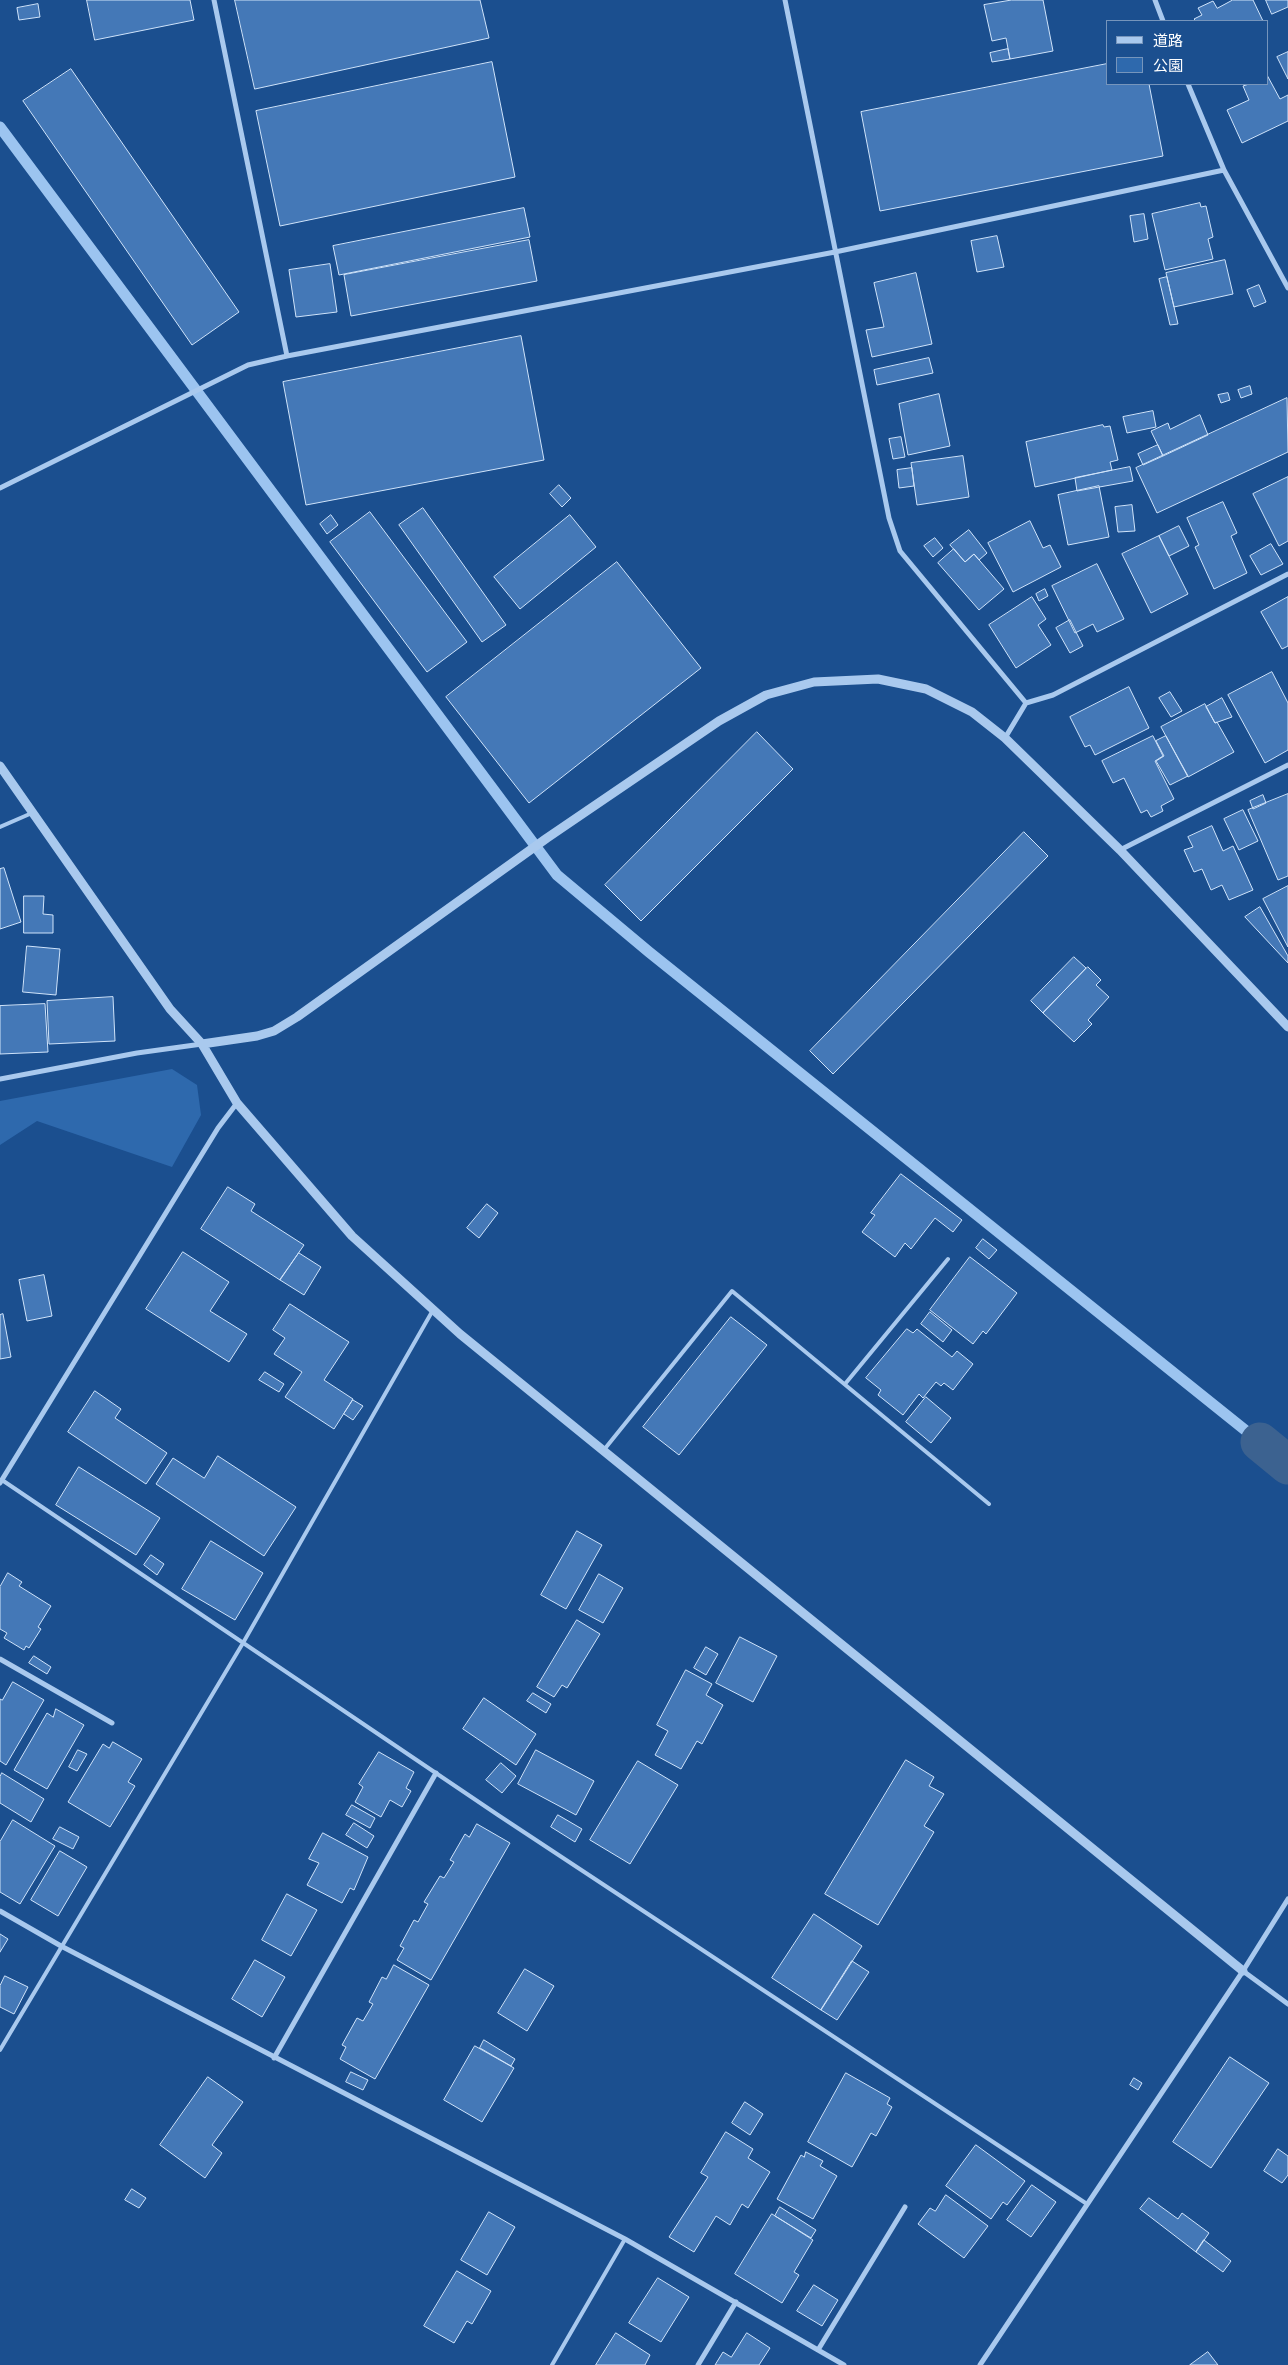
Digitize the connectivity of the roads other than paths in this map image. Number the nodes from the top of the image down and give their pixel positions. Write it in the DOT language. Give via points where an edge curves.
graph roads {
  1 [pos="214,0"];
  2 [pos="785,0"];
  3 [pos="1155,0"];
  4 [pos="1163,20"];
  5 [pos="1188,85"];
  6 [pos="1224,170"];
  7 [pos="835,252"];
  8 [pos="1288,288"];
  9 [pos="287,356"];
  10 [pos="0,488"];
  11 [pos="1288,574"];
  12 [pos="1026,703"];
  13 [pos="1005,738"];
  14 [pos="1288,765"];
  15 [pos="0,766"];
  16 [pos="32,813"];
  17 [pos="0,828"];
  18 [pos="1120,850"];
  19 [pos="1288,1027"];
  20 [pos="202,1044"];
  21 [pos="0,1079"];
  22 [pos="237,1103"];
  23 [pos="948,1259"];
  24 [pos="433,1310"];
  25 [pos="845,1384"];
  26 [pos="603,1451"];
  27 [pos="1,1482"];
  28 [pos="989,1504"];
  29 [pos="243,1642"];
  30 [pos="0,1659"];
  31 [pos="112,1723"];
  32 [pos="436,1773"];
  33 [pos="1288,1899"];
  34 [pos="0,1911"];
  35 [pos="61,1946"];
  36 [pos="1243,1971"];
  37 [pos="1288,2004"];
  38 [pos="0,2050"];
  39 [pos="274,2058"];
  40 [pos="1087,2204"];
  41 [pos="905,2206"];
  42 [pos="625,2239"];
  43 [pos="736,2302"];
  44 [pos="818,2350"];
  45 [pos="552,2365"];
  46 [pos="698,2365"];
  47 [pos="844,2365"];
  48 [pos="980,2365"];
  1 -- 9 [label="street"];
  2 -- 7 [label="street"];
  3 -- 4 [label="street"];
  5 -- 6 [label="street"];
  6 -- 7 [label="street"];
  6 -- 8 [label="street"];
  7 -- 9 [label="street"];
  7 -- 12 [label="street" via="890,518 900,551"];
  9 -- 10 [label="street" via="248,365"];
  11 -- 12 [label="street" via="1053,695"];
  12 -- 13 [label="street"];
  13 -- 18 [label="street"];
  13 -- 20 [label="street" via="972,712 926,689 878,679 814,682 766,695 719,722 548,838 297,1018 257,1036"];
  14 -- 18 [label="street"];
  15 -- 16 [label="street"];
  16 -- 17 [label="lane"];
  16 -- 20 [label="street" via="170,1009"];
  18 -- 19 [label="street"];
  20 -- 21 [label="street"];
  20 -- 22 [label="street"];
  22 -- 24 [label="street" via="352,1236"];
  22 -- 27 [label="street" via="218,1128"];
  23 -- 25 [label="lane"];
  24 -- 26 [label="street"];
  24 -- 29 [label="lane"];
  25 -- 26 [label="lane" via="732,1291"];
  25 -- 28 [label="lane"];
  26 -- 36 [label="street"];
  27 -- 29 [label="lane"];
  29 -- 32 [label="lane"];
  29 -- 35 [label="lane"];
  30 -- 31 [label="street"];
  32 -- 39 [label="street"];
  32 -- 40 [label="lane"];
  33 -- 36 [label="street"];
  34 -- 35 [label="street"];
  35 -- 38 [label="lane"];
  35 -- 39 [label="street"];
  36 -- 37 [label="street"];
  36 -- 40 [label="street"];
  39 -- 42 [label="street"];
  40 -- 48 [label="street"];
  41 -- 44 [label="street"];
  42 -- 43 [label="street"];
  42 -- 45 [label="lane"];
  43 -- 44 [label="street"];
  43 -- 46 [label="street"];
  44 -- 47 [label="street"];
}
